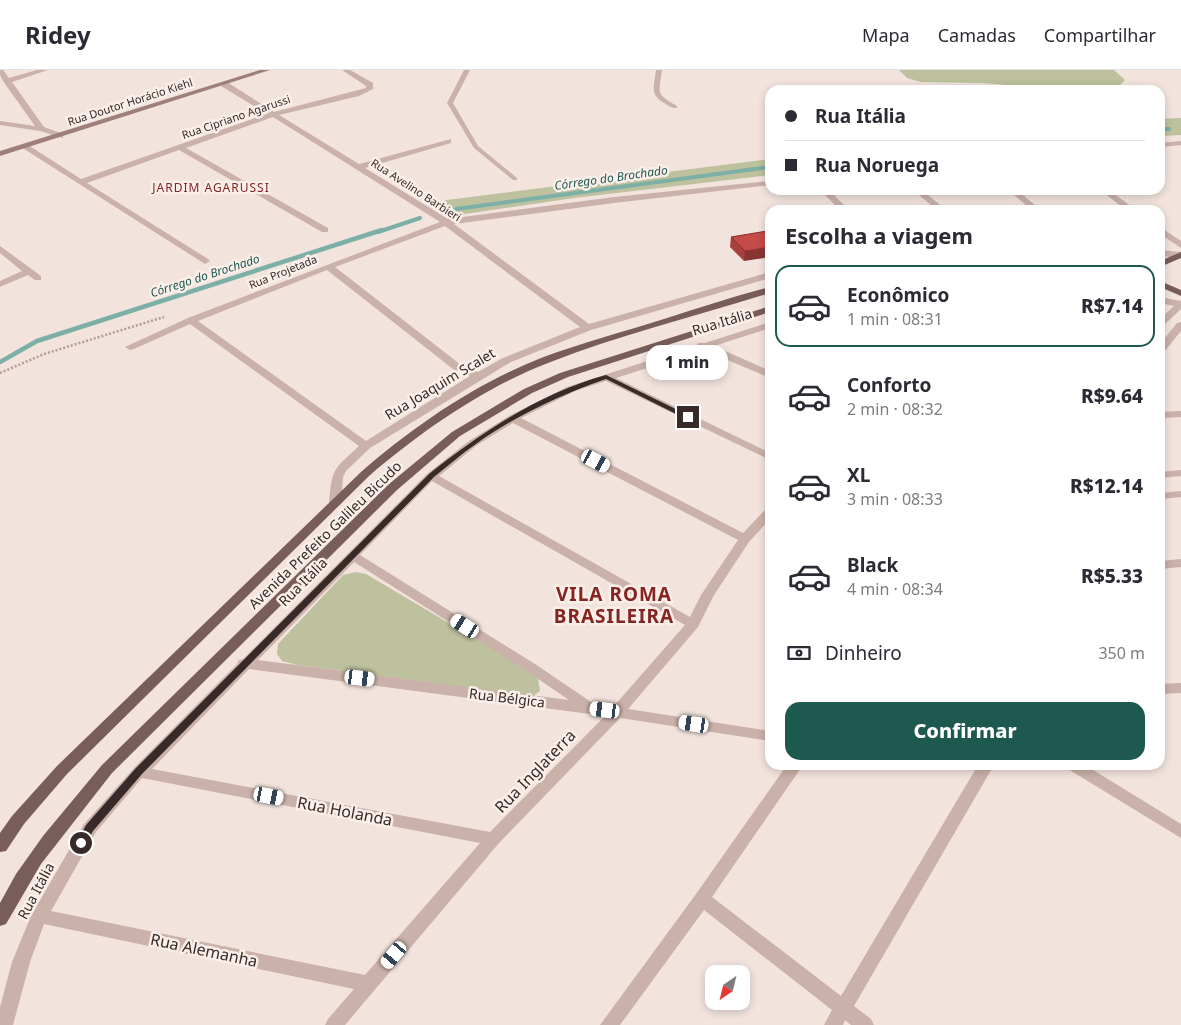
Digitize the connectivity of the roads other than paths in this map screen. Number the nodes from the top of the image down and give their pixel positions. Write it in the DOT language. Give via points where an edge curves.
graph roads {
  1 [pos="0,70"];
  2 [pos="45,70"];
  3 [pos="267,70"];
  4 [pos="345,70"];
  5 [pos="467,70"];
  6 [pos="659,70"];
  7 [pos="8,81"];
  8 [pos="224,84"];
  9 [pos="675,107"];
  10 [pos="275,114"];
  11 [pos="0,123"];
  12 [pos="40,129"];
  13 [pos="60,136"];
  14 [pos="448,141"];
  15 [pos="1181,143"];
  16 [pos="1165,144"];
  17 [pos="25,147"];
  18 [pos="181,148"];
  19 [pos="0,154"];
  20 [pos="358,167"];
  21 [pos="515,179"];
  22 [pos="81,182"];
  23 [pos="765,184"];
  24 [pos="829,195"];
  25 [pos="923,195"];
  26 [pos="1018,195"];
  27 [pos="1111,195"];
  28 [pos="840,205"];
  29 [pos="936,205"];
  30 [pos="1031,205"];
  31 [pos="1125,205"];
  32 [pos="447,222"];
  33 [pos="325,230"];
  34 [pos="1165,234"];
  35 [pos="1181,245"];
  36 [pos="0,249"];
  37 [pos="1181,255"];
  38 [pos="1165,258"];
  39 [pos="205,261"];
  40 [pos="328,266"];
  41 [pos="29,271"];
  42 [pos="765,276"];
  43 [pos="38,278"];
  44 [pos="0,284"];
  45 [pos="1165,286"];
  46 [pos="765,292"];
  47 [pos="1177,292"];
  48 [pos="1165,301"];
  49 [pos="1181,304"];
  50 [pos="765,311"];
  51 [pos="1165,319"];
  52 [pos="191,320"];
  53 [pos="1181,325"];
  54 [pos="765,326"];
  55 [pos="587,328"];
  56 [pos="1165,344"];
  57 [pos="702,345"];
  58 [pos="130,347"];
  59 [pos="765,373"];
  60 [pos="478,376"];
  61 [pos="606,377"];
  62 [pos="1181,414"];
  63 [pos="1165,415"];
  64 [pos="513,418"];
  65 [pos="366,446"];
  66 [pos="765,456"];
  67 [pos="1181,473"];
  68 [pos="1165,475"];
  69 [pos="431,476"];
  70 [pos="1181,494"];
  71 [pos="1165,496"];
  72 [pos="335,504"];
  73 [pos="765,517"];
  74 [pos="744,539"];
  75 [pos="353,556"];
  76 [pos="1181,563"];
  77 [pos="1165,564"];
  78 [pos="693,624"];
  79 [pos="244,663"];
  80 [pos="1181,688"];
  81 [pos="1165,689"];
  82 [pos="592,709"];
  83 [pos="617,712"];
  84 [pos="765,735"];
  85 [pos="791,770"];
  86 [pos="983,770"];
  87 [pos="1081,770"];
  88 [pos="139,772"];
  89 [pos="1181,832"];
  90 [pos="493,839"];
  91 [pos="0,846"];
  92 [pos="702,899"];
  93 [pos="39,916"];
  94 [pos="0,919"];
  95 [pos="369,984"];
  96 [pos="844,1008"];
  97 [pos="4,1025"];
  98 [pos="334,1025"];
  99 [pos="608,1025"];
  100 [pos="833,1025"];
  101 [pos="865,1025"];
  1 -- 7 [label="street"];
  2 -- 7 [label="street"];
  3 -- 8 [label="street, Rua Doutor Horácio Kiehl"];
  4 -- 10 [label="street, Rua Cipriano Agarussi" via="366,81 370,85 368,89"];
  5 -- 21 [label="lane" via="450,103 476,147"];
  6 -- 9 [label="lane" via="656,93"];
  7 -- 12 [label="street"];
  8 -- 10 [label="street, Rua Avelino Barbieri"];
  8 -- 13 [label="street, Rua Doutor Horácio Kiehl"];
  10 -- 18 [label="street, Rua Cipriano Agarussi"];
  10 -- 20 [label="street, Rua Avelino Barbieri"];
  11 -- 12 [label="street"];
  12 -- 13 [label="street"];
  13 -- 17 [label="street, Rua Doutor Horácio Kiehl"];
  14 -- 20 [label="street"];
  15 -- 16 [label="street"];
  17 -- 19 [label="street, Rua Doutor Horácio Kiehl"];
  17 -- 22 [label="street"];
  18 -- 22 [label="street, Rua Cipriano Agarussi"];
  18 -- 33 [label="street"];
  20 -- 32 [label="street, Rua Avelino Barbieri"];
  22 -- 39 [label="street"];
  23 -- 32 [label="street, Rua Projetada"];
  24 -- 28 [label="street"];
  25 -- 29 [label="street"];
  26 -- 30 [label="street"];
  27 -- 31 [label="street"];
  32 -- 40 [label="street, Rua Projetada"];
  32 -- 55 [label="street, Rua Avelino Barbieri"];
  34 -- 35 [label="street"];
  36 -- 41 [label="street"];
  37 -- 38 [label="main road"];
  40 -- 52 [label="street, Rua Projetada"];
  40 -- 60 [label="street" via="457,367"];
  41 -- 43 [label="street"];
  41 -- 44 [label="street"];
  42 -- 55 [label="street, Rua Joaquim Scalet"];
  45 -- 47 [label="main road"];
  46 -- 72 [label="main road, Avenida Prefeito Galileu Bicudo" via="586,346 511,376 448,410 416,432"];
  48 -- 49 [label="street"];
  49 -- 51 [label="street"];
  50 -- 94 [label="main road, Avenida Prefeito Galileu Bicudo" via="564,375 495,409 449,440 393,487 107,769 36,860"];
  52 -- 58 [label="street, Rua Projetada"];
  52 -- 65 [label="street"];
  53 -- 56 [label="street"];
  54 -- 57 [label="street, Rua Itália"];
  55 -- 60 [label="street, Rua Joaquim Scalet" via="507,360"];
  57 -- 59 [label="street"];
  57 -- 61 [label="street, Rua Itália"];
  60 -- 65 [label="street, Rua Joaquim Scalet"];
  61 -- 64 [label="street, Rua Itália" via="571,389"];
  61 -- 66 [label="street"];
  62 -- 63 [label="street"];
  64 -- 69 [label="street, Rua Itália" via="473,442"];
  64 -- 74 [label="street"];
  65 -- 72 [label="street, Rua Joaquim Scalet" via="341,469 337,477"];
  67 -- 68 [label="lane"];
  69 -- 75 [label="street, Rua Itália"];
  69 -- 78 [label="street"];
  70 -- 71 [label="lane"];
  72 -- 91 [label="main road, Avenida Prefeito Galileu Bicudo" via="62,770"];
  73 -- 74 [label="street, Rua Inglaterra"];
  74 -- 78 [label="street, Rua Inglaterra"];
  75 -- 79 [label="street, Rua Itália"];
  75 -- 82 [label="street"];
  76 -- 77 [label="street"];
  78 -- 83 [label="street, Rua Inglaterra"];
  79 -- 82 [label="street, Rua Bélgica"];
  79 -- 88 [label="street, Rua Itália"];
  80 -- 81 [label="street"];
  82 -- 83 [label="street, Rua Bélgica"];
  83 -- 84 [label="street, Rua Bélgica"];
  83 -- 90 [label="street, Rua Inglaterra"];
  85 -- 92 [label="street"];
  86 -- 96 [label="street"];
  87 -- 89 [label="street"];
  88 -- 90 [label="street, Rua Holanda"];
  88 -- 93 [label="street, Rua Itália" via="90,828"];
  90 -- 95 [label="street, Rua Inglaterra"];
  92 -- 96 [label="street"];
  92 -- 99 [label="street"];
  93 -- 95 [label="street, Rua Alemanha"];
  93 -- 97 [label="street, Rua Itália" via="21,962"];
  95 -- 98 [label="street, Rua Inglaterra"];
  96 -- 100 [label="street"];
  96 -- 101 [label="street"];
}
